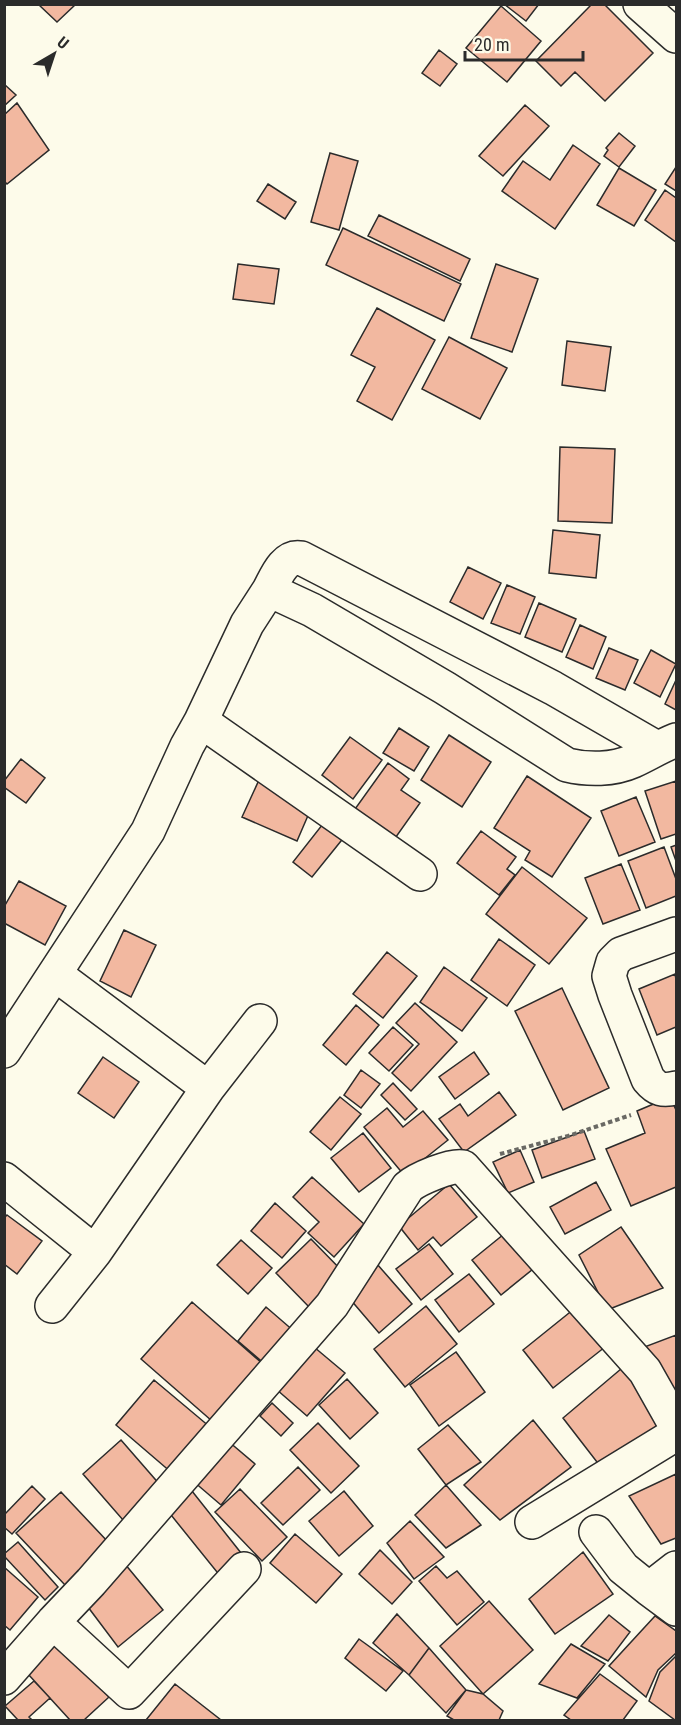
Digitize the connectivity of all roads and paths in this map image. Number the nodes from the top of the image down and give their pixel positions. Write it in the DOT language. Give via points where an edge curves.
graph roads {
  1 [pos="640,4"];
  2 [pos="676,36"];
  3 [pos="268,590"];
  4 [pos="201,721"];
  5 [pos="667,744"];
  6 [pos="420,874"];
  7 [pos="676,934"];
  8 [pos="55,974"];
  9 [pos="260,1021"];
  10 [pos="4,1051"];
  11 [pos="208,1088"];
  12 [pos="671,1089"];
  13 [pos="456,1166"];
  14 [pos="4,1179"];
  15 [pos="95,1252"];
  16 [pos="52,1306"];
  17 [pos="676,1426"];
  18 [pos="676,1434"];
  19 [pos="532,1522"];
  20 [pos="596,1532"];
  21 [pos="676,1568"];
  22 [pos="244,1569"];
  23 [pos="649,1589"];
  24 [pos="676,1610"];
  25 [pos="53,1622"];
  26 [pos="4,1678"];
  1 -- 2 [label="street"];
  3 -- 4 [label="street" via="247,624"];
  3 -- 5 [label="street" via="312,610 567,765 583,769 631,762"];
  3 -- 5 [label="street" via="288,559 301,558"];
  4 -- 6 [label="street"];
  4 -- 8 [label="street" via="148,831"];
  7 -- 12 [label="street" via="621,954 612,962 609,976 648,1079 655,1088"];
  8 -- 10 [label="street"];
  8 -- 11 [label="street"];
  9 -- 11 [label="street"];
  11 -- 15 [label="street"];
  12 -- 13 [label="path" via="642,1112"];
  13 -- 17 [label="street" via="463,1167 645,1371"];
  13 -- 25 [label="street" via="408,1187 332,1305"];
  14 -- 15 [label="street"];
  15 -- 16 [label="street"];
  18 -- 19 [label="street"];
  20 -- 23 [label="street" via="623,1568"];
  21 -- 23 [label="street"];
  22 -- 25 [label="street" via="129,1692"];
  23 -- 24 [label="street"];
  25 -- 26 [label="street"];
}
